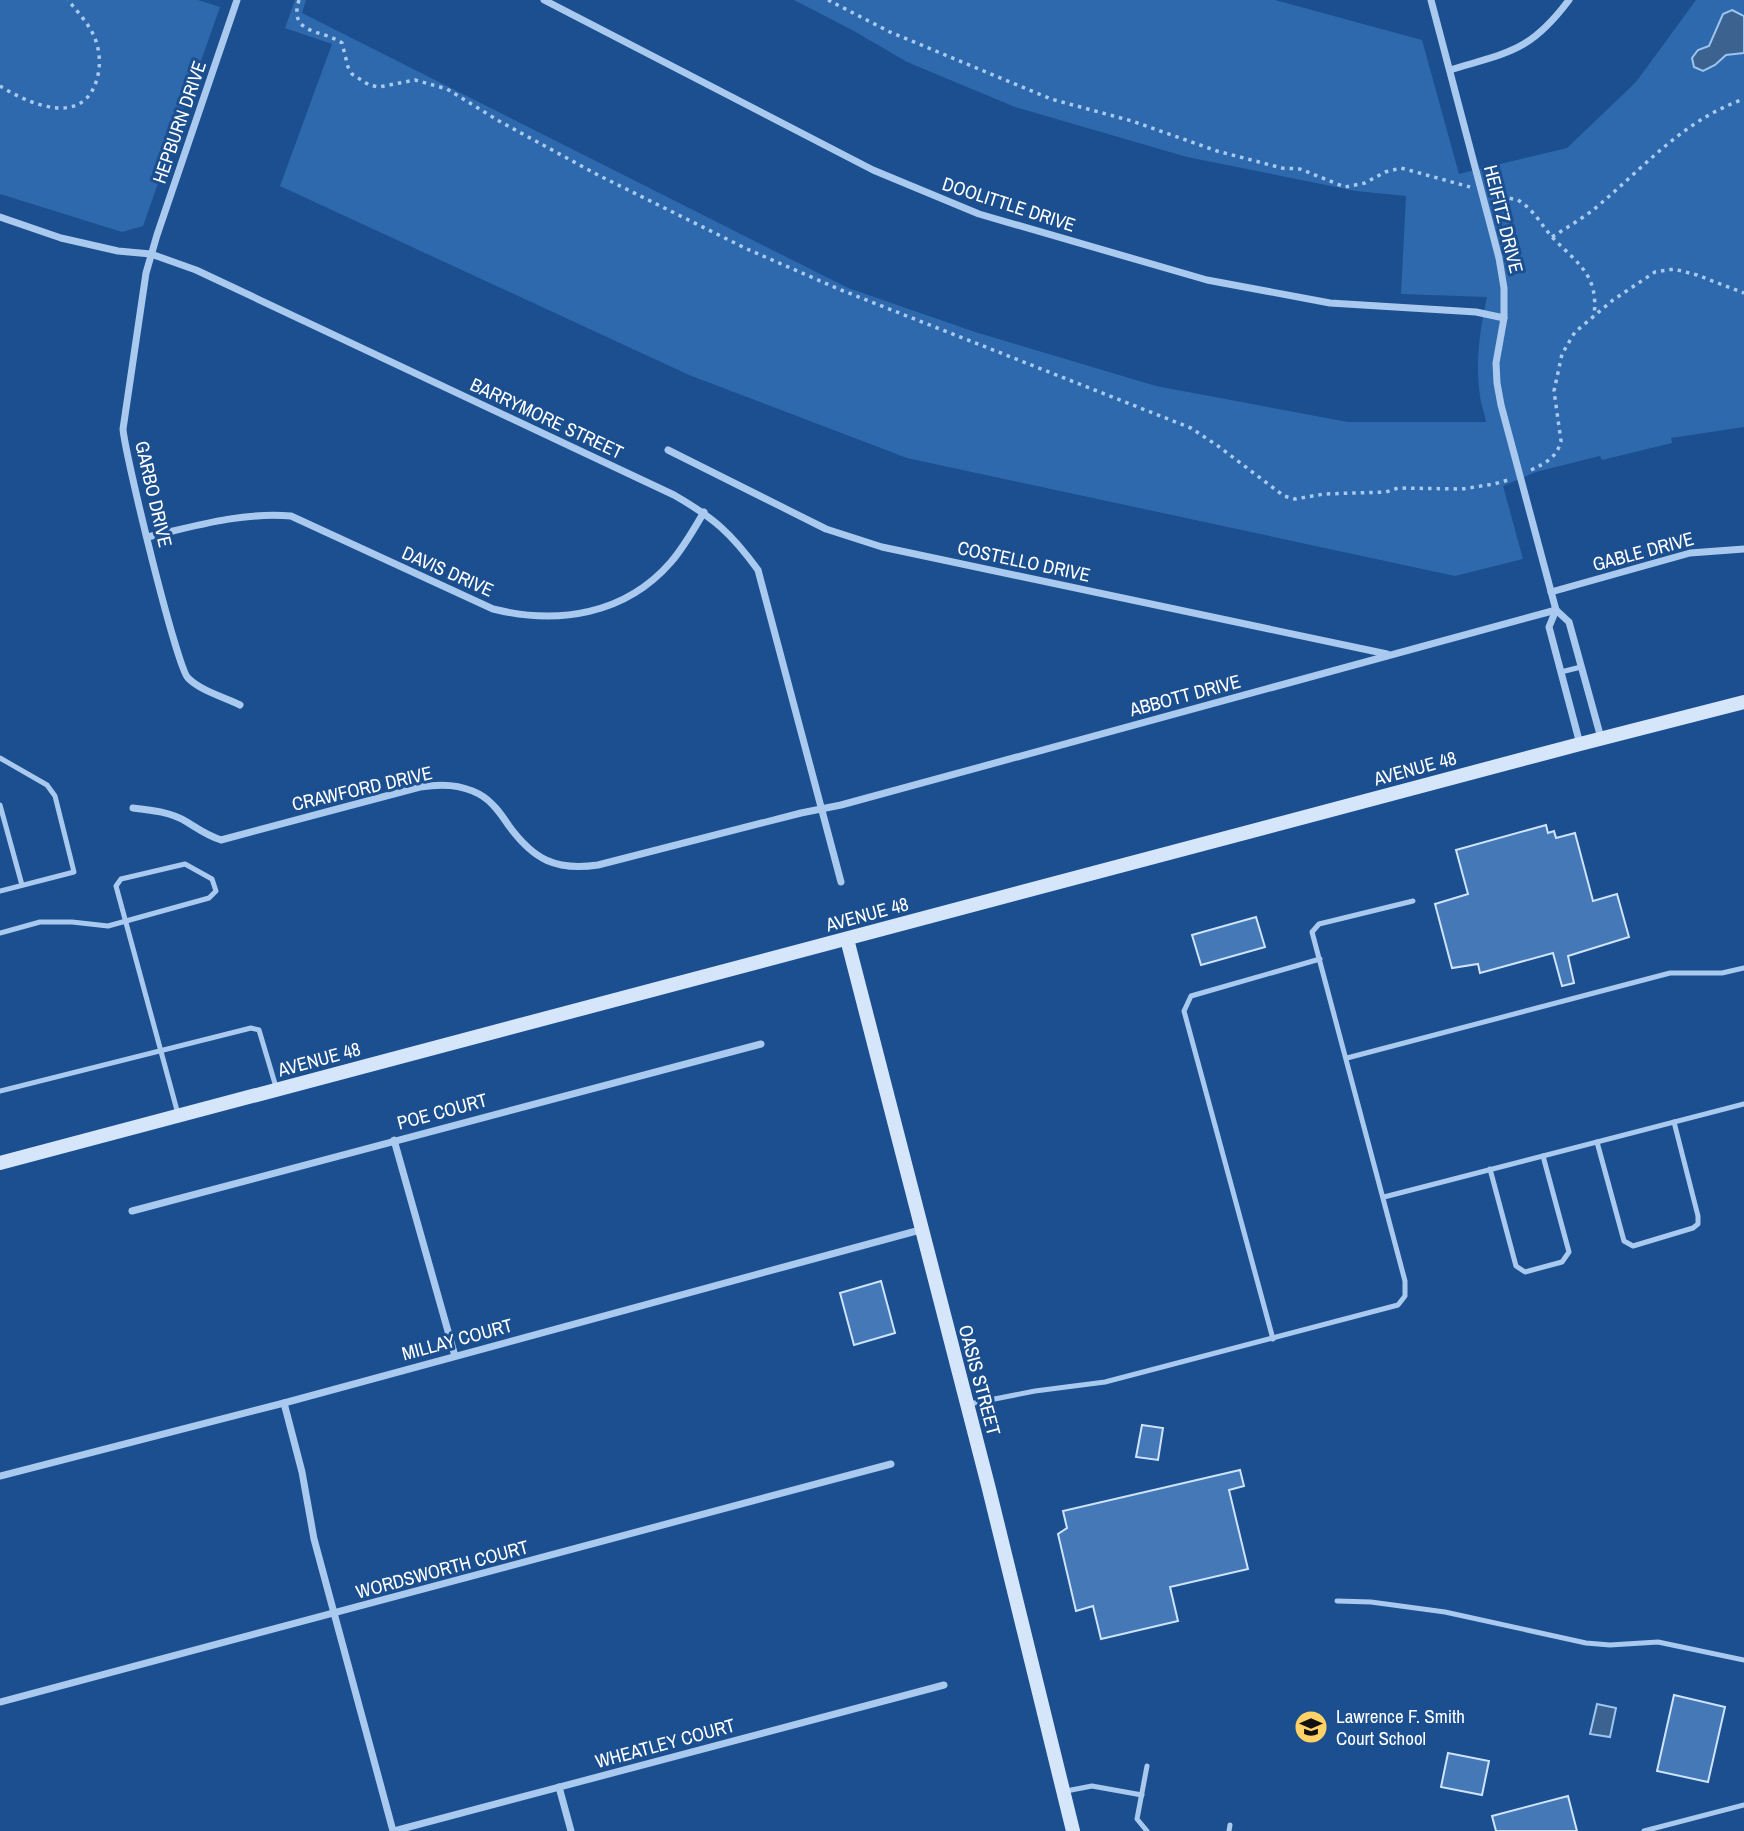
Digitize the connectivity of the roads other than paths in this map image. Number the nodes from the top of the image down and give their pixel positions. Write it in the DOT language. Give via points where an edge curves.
graph roads {
  1 [pos="237,0"];
  2 [pos="544,0"];
  3 [pos="1431,0"];
  4 [pos="1569,0"];
  5 [pos="1450,70"];
  6 [pos="0,217"];
  7 [pos="151,254"];
  8 [pos="1504,318"];
  9 [pos="668,450"];
  10 [pos="704,512"];
  11 [pos="148,537"];
  12 [pos="1744,549"];
  13 [pos="1551,592"];
  14 [pos="1556,610"];
  15 [pos="1391,655"];
  16 [pos="1581,667"];
  17 [pos="1561,672"];
  18 [pos="1744,702"];
  19 [pos="240,705"];
  20 [pos="1601,738"];
  21 [pos="1580,744"];
  22 [pos="0,758"];
  23 [pos="0,805"];
  24 [pos="133,808"];
  25 [pos="822,809"];
  26 [pos="841,882"];
  27 [pos="22,885"];
  28 [pos="0,891"];
  29 [pos="1413,901"];
  30 [pos="126,921"];
  31 [pos="0,933"];
  32 [pos="847,939"];
  33 [pos="1320,959"];
  34 [pos="1744,968"];
  35 [pos="761,1044"];
  36 [pos="161,1049"];
  37 [pos="1347,1058"];
  38 [pos="276,1090"];
  39 [pos="0,1091"];
  40 [pos="1744,1104"];
  41 [pos="179,1116"];
  42 [pos="1674,1122"];
  43 [pos="394,1140"];
  44 [pos="1597,1142"];
  45 [pos="1543,1156"];
  46 [pos="0,1161"];
  47 [pos="1490,1169"];
  48 [pos="1384,1196"];
  49 [pos="132,1211"];
  50 [pos="920,1230"];
  51 [pos="1273,1339"];
  52 [pos="455,1356"];
  53 [pos="284,1403"];
  54 [pos="966,1405"];
  55 [pos="891,1464"];
  56 [pos="0,1476"];
  57 [pos="1337,1601"];
  58 [pos="333,1615"];
  59 [pos="1744,1660"];
  60 [pos="944,1685"];
  61 [pos="0,1702"];
  62 [pos="1147,1766"];
  63 [pos="559,1787"];
  64 [pos="1063,1791"];
  65 [pos="1142,1795"];
  66 [pos="1744,1805"];
  67 [pos="393,1831"];
  68 [pos="571,1831"];
  69 [pos="1073,1831"];
  70 [pos="1147,1831"];
  71 [pos="1644,1831"];
  1 -- 7 [label="street, HEPBURN DRIVE"];
  2 -- 8 [label="street, DOOLITTLE DRIVE" via="873,170 979,214 1207,280 1343,304 1476,312"];
  3 -- 5 [label="street, HEIFITZ DRIVE"];
  4 -- 5 [label="street" via="1549,26 1521,47"];
  5 -- 8 [label="street, HEIFITZ DRIVE" via="1499,258"];
  6 -- 7 [label="street, BARRYMORE STREET" via="89,246"];
  7 -- 10 [label="street, BARRYMORE STREET" via="196,270"];
  7 -- 11 [label="street, GARBO DRIVE" via="123,429"];
  8 -- 13 [label="street, HEIFITZ DRIVE" via="1497,383"];
  9 -- 15 [label="street, COSTELLO DRIVE" via="826,529 882,547"];
  10 -- 11 [label="street, DAVIS DRIVE" via="669,565 644,586 601,609 572,616 515,615 493,609 291,516 232,518"];
  10 -- 25 [label="street, BARRYMORE STREET" via="735,539 758,570"];
  11 -- 19 [label="street, GARBO DRIVE" via="186,677"];
  12 -- 13 [label="street, GABLE DRIVE" via="1690,553"];
  13 -- 14 [label="street, HEIFITZ DRIVE"];
  14 -- 15 [label="street, ABBOTT DRIVE"];
  14 -- 16 [label="street, HEIFITZ DRIVE" via="1569,622"];
  14 -- 17 [label="street, HEIFITZ DRIVE" via="1549,627"];
  15 -- 25 [label="street, ABBOTT DRIVE"];
  16 -- 17 [label="lane"];
  16 -- 20 [label="street, HEIFITZ DRIVE"];
  17 -- 21 [label="street, HEIFITZ DRIVE"];
  18 -- 20 [label="main road, AVENUE 48"];
  20 -- 21 [label="main road, AVENUE 48"];
  21 -- 32 [label="main road, AVENUE 48"];
  22 -- 27 [label="lane" via="47,785 55,796 74,872"];
  23 -- 27 [label="lane"];
  24 -- 25 [label="street, CRAWFORD DRIVE" via="166,813 221,840 420,787 460,786 497,809 531,852 561,866 578,868"];
  25 -- 26 [label="street, BARRYMORE STREET"];
  27 -- 28 [label="lane"];
  29 -- 33 [label="lane" via="1319,924 1312,932"];
  30 -- 30 [label="lane" via="209,898 216,891 212,879 185,864 121,879 116,886"];
  30 -- 31 [label="lane" via="108,926 40,922"];
  30 -- 36 [label="lane"];
  32 -- 38 [label="main road, AVENUE 48"];
  32 -- 50 [label="main road, OASIS STREET"];
  33 -- 37 [label="lane"];
  33 -- 51 [label="lane" via="1191,996 1185,1011"];
  34 -- 37 [label="lane" via="1722,973 1670,973"];
  35 -- 43 [label="street, POE COURT"];
  36 -- 38 [label="lane" via="241,1029 259,1030"];
  36 -- 39 [label="lane"];
  36 -- 41 [label="lane"];
  37 -- 48 [label="lane"];
  38 -- 41 [label="main road, AVENUE 48"];
  40 -- 42 [label="lane"];
  41 -- 46 [label="main road, AVENUE 48"];
  42 -- 44 [label="lane"];
  42 -- 44 [label="lane" via="1698,1224 1633,1246 1624,1241"];
  43 -- 49 [label="street, POE COURT"];
  43 -- 52 [label="street"];
  44 -- 45 [label="lane"];
  45 -- 47 [label="lane"];
  45 -- 47 [label="lane" via="1569,1252 1562,1262 1525,1272 1516,1266"];
  47 -- 48 [label="lane"];
  48 -- 51 [label="lane" via="1405,1296 1398,1305"];
  50 -- 52 [label="street, MILLAY COURT"];
  50 -- 54 [label="main road, OASIS STREET"];
  51 -- 54 [label="lane" via="1105,1382"];
  52 -- 53 [label="street, MILLAY COURT"];
  53 -- 56 [label="street, MILLAY COURT"];
  53 -- 58 [label="street"];
  54 -- 64 [label="main road, OASIS STREET"];
  55 -- 58 [label="street, WORDSWORTH COURT"];
  57 -- 59 [label="lane" via="1445,1612 1586,1643 1658,1642"];
  58 -- 61 [label="street, WORDSWORTH COURT"];
  58 -- 67 [label="street"];
  60 -- 63 [label="street, WHEATLEY COURT"];
  62 -- 65 [label="lane"];
  63 -- 67 [label="street, WHEATLEY COURT"];
  63 -- 68 [label="street"];
  64 -- 65 [label="lane" via="1091,1786"];
  64 -- 69 [label="main road, OASIS STREET"];
  65 -- 70 [label="lane" via="1137,1819"];
  66 -- 71 [label="lane"];
}
